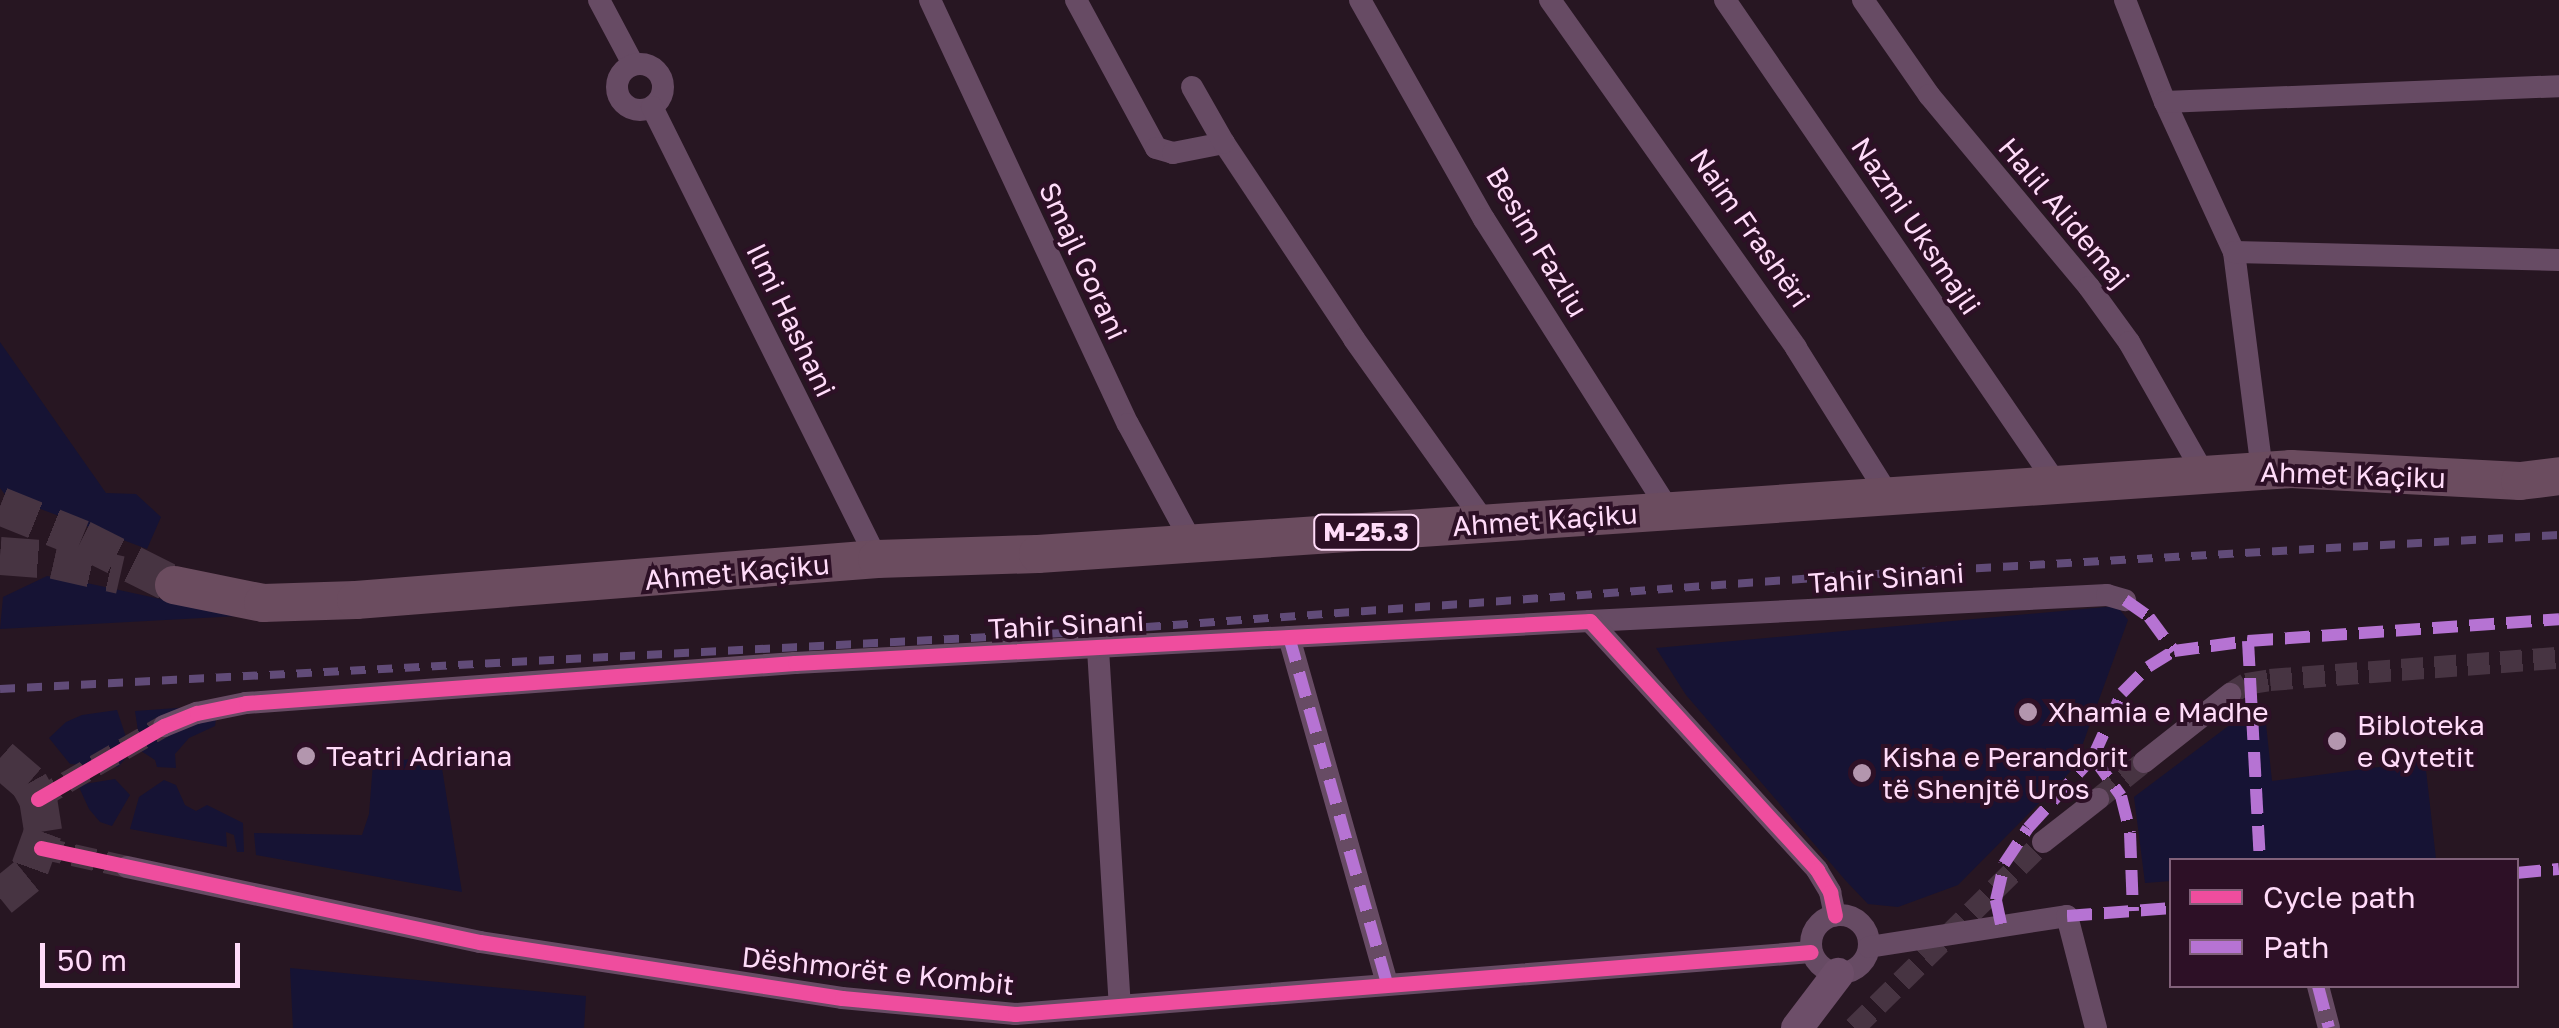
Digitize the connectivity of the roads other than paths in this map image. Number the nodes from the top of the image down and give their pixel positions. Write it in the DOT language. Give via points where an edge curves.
graph roads {
  1 [pos="599,0"];
  2 [pos="930,0"];
  3 [pos="1076,0"];
  4 [pos="1360,0"];
  5 [pos="1550,0"];
  6 [pos="1726,0"];
  7 [pos="1862,0"];
  8 [pos="2126,0"];
  9 [pos="633,64"];
  10 [pos="2559,86"];
  11 [pos="1192,87"];
  12 [pos="2165,102"];
  13 [pos="652,107"];
  14 [pos="1224,143"];
  15 [pos="2234,252"];
  16 [pos="2559,260"];
  17 [pos="2262,470"];
  18 [pos="2204,474"];
  19 [pos="2559,476"];
  20 [pos="2058,486"];
  21 [pos="1890,498"];
  22 [pos="1668,512"];
  23 [pos="1486,524"];
  24 [pos="1192,544"];
  25 [pos="877,560"];
  26 [pos="174,586"];
  27 [pos="2124,600"];
  28 [pos="1590,621"];
  29 [pos="1289,637"];
  30 [pos="1098,648"];
  31 [pos="2230,694"];
  32 [pos="164,726"];
  33 [pos="2144,762"];
  34 [pos="2098,799"];
  35 [pos="2043,842"];
  36 [pos="126,868"];
  37 [pos="1835,915"];
  38 [pos="1869,947"];
  39 [pos="1811,952"];
  40 [pos="1838,974"];
  41 [pos="1387,984"];
  42 [pos="2319,988"];
  43 [pos="1120,1005"];
  44 [pos="1798,1028"];
  45 [pos="2096,1028"];
  46 [pos="2329,1028"];
  1 -- 9 [label="street, Ilmi Hashani"];
  2 -- 24 [label="street, Smajl Gorani" via="1128,424"];
  3 -- 14 [label="street" via="1156,148 1173,153"];
  4 -- 22 [label="street, Besim Fazliu" via="1484,219"];
  5 -- 21 [label="street, Naim Frashëri" via="1785,332"];
  6 -- 20 [label="street, Nazmi Uksmajli"];
  7 -- 18 [label="street, Halil Alidemaj" via="1929,95 2089,286"];
  8 -- 12 [label="street"];
  9 -- 13 [label="street, Ilmi Hashani" via="652,66 661,76 663,90"];
  9 -- 13 [label="street" via="618,78 619,98 630,108"];
  10 -- 12 [label="street"];
  11 -- 14 [label="street"];
  12 -- 15 [label="street"];
  13 -- 25 [label="street, Ilmi Hashani"];
  14 -- 23 [label="street"];
  15 -- 16 [label="street"];
  15 -- 17 [label="street"];
  17 -- 18 [label="main road, Ahmet Kaçiku / M-25.3"];
  17 -- 19 [label="main road, Ahmet Kaçiku / M-25.3"];
  18 -- 20 [label="main road, Ahmet Kaçiku / M-25.3"];
  20 -- 21 [label="main road, Ahmet Kaçiku / M-25.3"];
  21 -- 22 [label="main road, Ahmet Kaçiku / M-25.3"];
  22 -- 23 [label="main road, Ahmet Kaçiku / M-25.3"];
  23 -- 24 [label="main road, Ahmet Kaçiku / M-25.3"];
  24 -- 25 [label="main road, Ahmet Kaçiku / M-25.3"];
  25 -- 26 [label="main road, Ahmet Kaçiku / M-25.3" via="356,600 263,603"];
  27 -- 28 [label="street, Tahir Sinani" via="2108,594"];
  28 -- 29 [label="street, Tahir Sinani"];
  28 -- 37 [label="street" via="1817,870"];
  29 -- 30 [label="street, Tahir Sinani"];
  29 -- 41 [label="street"];
  30 -- 32 [label="street, Tahir Sinani" via="246,703"];
  30 -- 43 [label="street"];
  31 -- 33 [label="street"];
  34 -- 35 [label="street"];
  36 -- 43 [label="street, Dëshmorët e Kombit" via="480,942 842,998 1015,1014"];
  37 -- 38 [label="street" via="1860,923"];
  37 -- 39 [label="street" via="1818,924"];
  38 -- 40 [label="street" via="1859,967"];
  38 -- 45 [label="street" via="2066,916"];
  39 -- 40 [label="street" via="1821,967"];
  39 -- 41 [label="street, Dëshmorët e Kombit"];
  40 -- 44 [label="main road"];
  41 -- 43 [label="street, Dëshmorët e Kombit"];
  42 -- 46 [label="street"];
}
